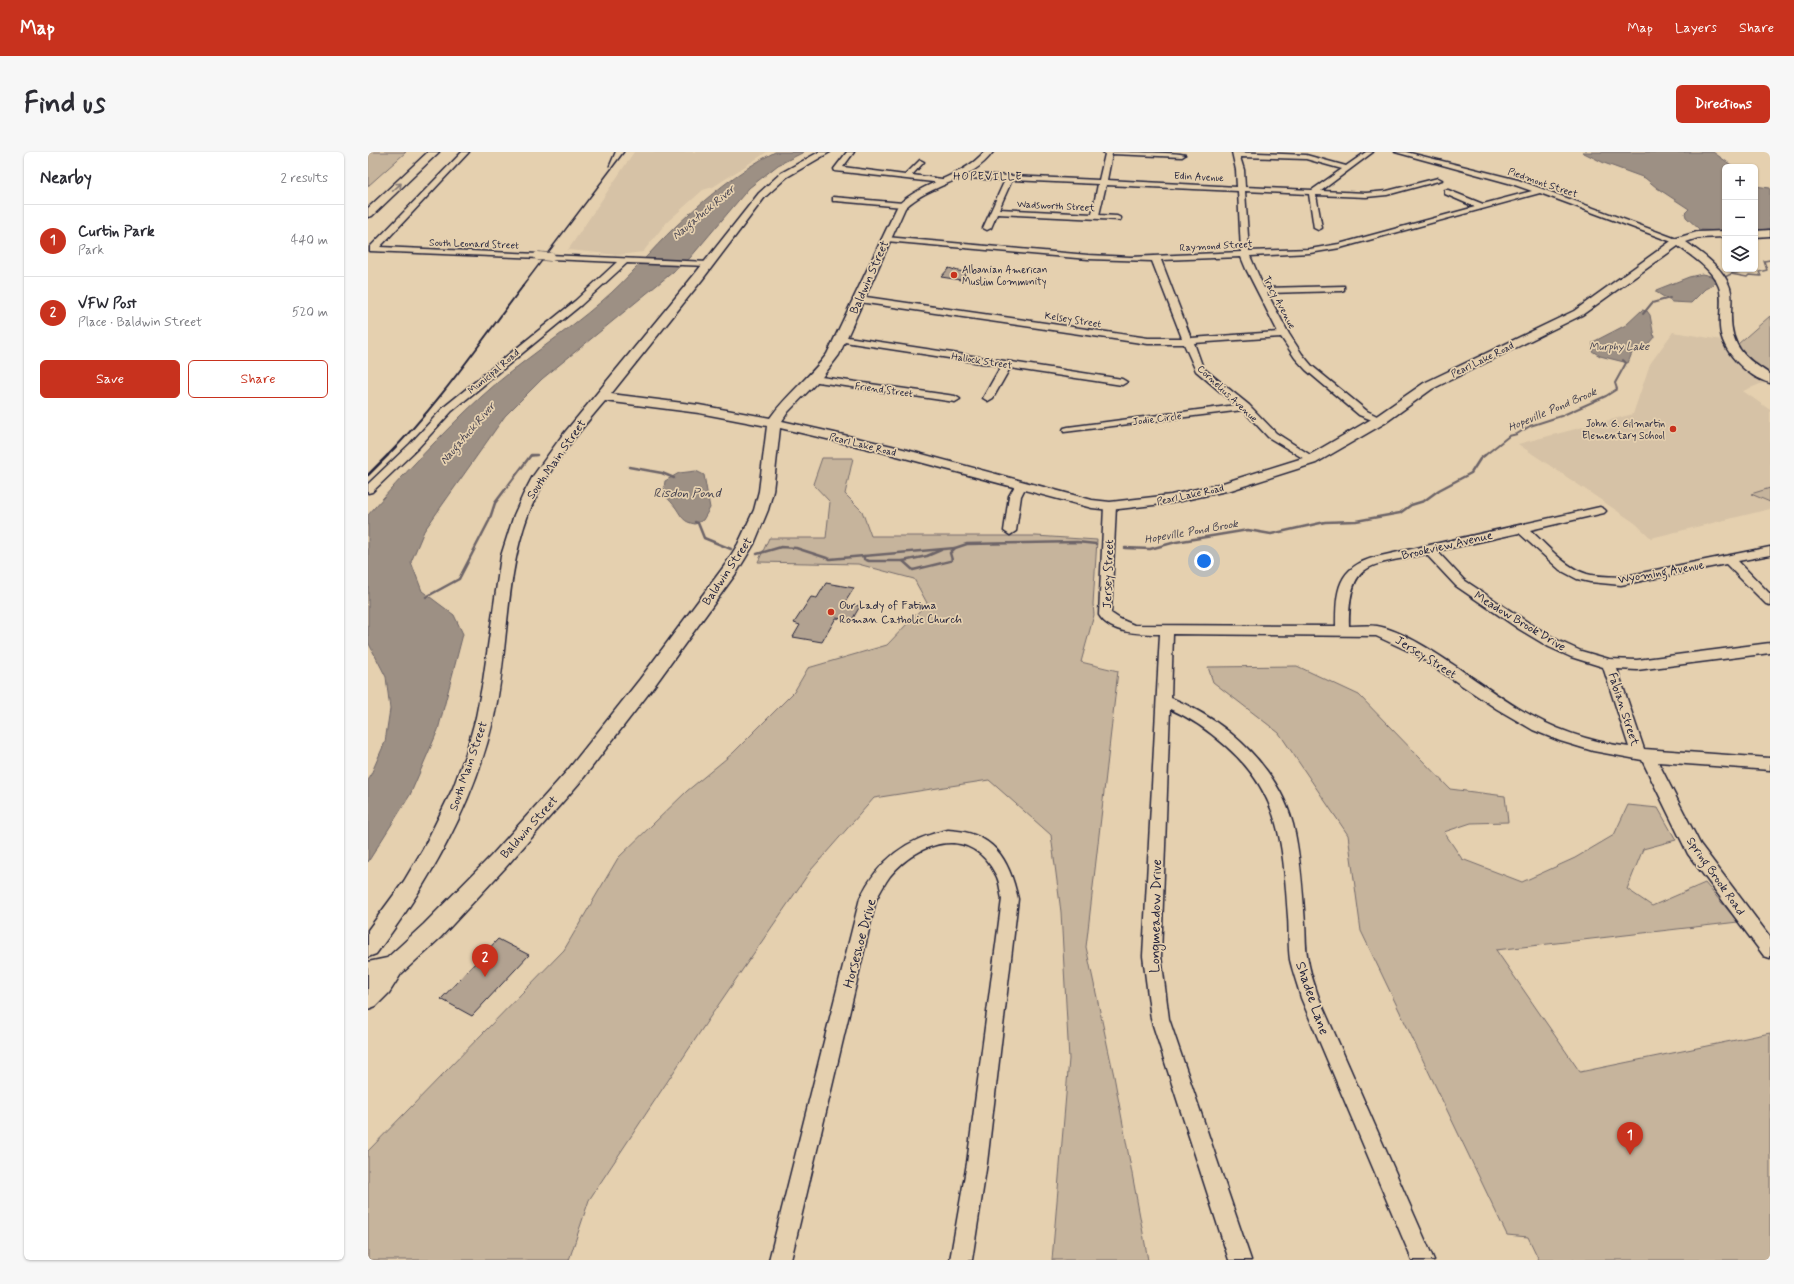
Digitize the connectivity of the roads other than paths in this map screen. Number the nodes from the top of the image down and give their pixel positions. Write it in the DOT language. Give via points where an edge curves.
graph roads {
  1 [pos="434,152"];
  2 [pos="466,152"];
  3 [pos="826,152"];
  4 [pos="851,152"];
  5 [pos="989,152"];
  6 [pos="1108,152"];
  7 [pos="1370,152"];
  8 [pos="1398,152"];
  9 [pos="1236,153"];
  10 [pos="1182,154"];
  11 [pos="920,162"];
  12 [pos="1346,168"];
  13 [pos="958,173"];
  14 [pos="907,177"];
  15 [pos="1009,178"];
  16 [pos="1438,180"];
  17 [pos="942,181"];
  18 [pos="1102,182"];
  19 [pos="1241,188"];
  20 [pos="1540,191"];
  21 [pos="1314,192"];
  22 [pos="1448,192"];
  23 [pos="836,199"];
  24 [pos="903,205"];
  25 [pos="1482,207"];
  26 [pos="993,212"];
  27 [pos="368,214"];
  28 [pos="1095,216"];
  29 [pos="1117,218"];
  30 [pos="986,228"];
  31 [pos="1318,228"];
  32 [pos="1770,233"];
  33 [pos="1722,234"];
  34 [pos="1758,234"];
  35 [pos="886,239"];
  36 [pos="1678,241"];
  37 [pos="370,249"];
  38 [pos="1245,255"];
  39 [pos="1156,259"];
  40 [pos="625,260"];
  41 [pos="709,264"];
  42 [pos="1341,288"];
  43 [pos="1262,292"];
  44 [pos="859,299"];
  45 [pos="1284,334"];
  46 [pos="841,339"];
  47 [pos="1187,341"];
  48 [pos="1007,364"];
  49 [pos="814,379"];
  50 [pos="1770,379"];
  51 [pos="1122,382"];
  52 [pos="602,397"];
  53 [pos="988,398"];
  54 [pos="955,399"];
  55 [pos="1245,407"];
  56 [pos="1380,420"];
  57 [pos="774,422"];
  58 [pos="1068,430"];
  59 [pos="1311,460"];
  60 [pos="1020,486"];
  61 [pos="368,490"];
  62 [pos="1110,506"];
  63 [pos="1600,511"];
  64 [pos="1521,528"];
  65 [pos="1010,531"];
  66 [pos="1428,549"];
  67 [pos="1770,552"];
  68 [pos="1729,560"];
  69 [pos="1770,601"];
  70 [pos="1343,629"];
  71 [pos="1167,630"];
  72 [pos="1770,648"];
  73 [pos="1609,664"];
  74 [pos="1164,701"];
  75 [pos="1643,754"];
  76 [pos="1770,764"];
  77 [pos="368,946"];
  78 [pos="1770,950"];
  79 [pos="393,967"];
  80 [pos="368,972"];
  81 [pos="368,998"];
  82 [pos="780,1260"];
  83 [pos="961,1260"];
  84 [pos="1240,1260"];
  85 [pos="1422,1260"];
  27 -- 1 [label="highway, one-way"];
  2 -- 37 [label="street, South Leonard Street"];
  3 -- 41 [label="main road, South Main Street" via="784,175 770,187"];
  4 -- 14 [label="street" via="838,169"];
  5 -- 13 [label="main road, Baldwin Street" via="978,163"];
  6 -- 10 [label="street"];
  6 -- 18 [label="street"];
  7 -- 12 [label="street"];
  8 -- 20 [label="street, Piedmont Street" via="1494,176"];
  9 -- 12 [label="street" via="1306,157"];
  9 -- 19 [label="street, Tracy Avenue"];
  11 -- 14 [label="street"];
  12 -- 21 [label="street"];
  13 -- 15 [label="street, Edin Avenue"];
  13 -- 17 [label="main road, Baldwin Street"];
  14 -- 17 [label="street"];
  15 -- 18 [label="street, Edin Avenue"];
  15 -- 26 [label="street"];
  16 -- 21 [label="street, Edin Avenue" via="1377,195"];
  17 -- 24 [label="main road, Baldwin Street" via="917,193"];
  18 -- 19 [label="street, Edin Avenue"];
  18 -- 28 [label="street"];
  19 -- 21 [label="street, Edin Avenue"];
  19 -- 38 [label="street, Tracy Avenue"];
  20 -- 25 [label="street, Raymond Street"];
  20 -- 36 [label="street, Piedmont Street"];
  21 -- 31 [label="street" via="1312,196"];
  22 -- 25 [label="street"];
  23 -- 24 [label="street"];
  24 -- 35 [label="main road, Baldwin Street"];
  25 -- 38 [label="street, Raymond Street" via="1324,249"];
  26 -- 28 [label="street, Wadsworth Street"];
  26 -- 30 [label="street"];
  28 -- 29 [label="street, Wadsworth Street"];
  32 -- 34 [label="main road"];
  33 -- 36 [label="main road, Pearl Lake Road" via="1697,235"];
  35 -- 39 [label="street, Raymond Street" via="1088,258"];
  35 -- 44 [label="main road, Baldwin Street"];
  36 -- 50 [label="main road" via="1699,256 1724,284 1726,336 1733,352"];
  36 -- 56 [label="main road, Pearl Lake Road" via="1578,313 1428,386"];
  37 -- 40 [label="street, South Leonard Street, bridge"];
  38 -- 39 [label="street, Raymond Street"];
  38 -- 43 [label="street, Tracy Avenue"];
  39 -- 47 [label="street, Cornelius Avenue"];
  40 -- 41 [label="street, South Leonard Street"];
  40 -- 61 [label="street, Municipal Road" via="578,303 448,409"];
  41 -- 52 [label="main road, South Main Street"];
  42 -- 43 [label="street"];
  43 -- 45 [label="street, Tracy Avenue"];
  44 -- 46 [label="main road, Baldwin Street"];
  44 -- 47 [label="street, Kelsey Street" via="1129,338"];
  45 -- 47 [label="street, Kelsey Street"];
  45 -- 56 [label="street, Tracy Avenue" via="1309,368 1363,413"];
  46 -- 48 [label="street, Hallock Street"];
  46 -- 49 [label="main road, Baldwin Street" via="829,361"];
  47 -- 55 [label="street, Cornelius Avenue" via="1199,368"];
  48 -- 51 [label="street, Hallock Street"];
  48 -- 53 [label="street"];
  49 -- 54 [label="street, Friend Street"];
  49 -- 57 [label="main road, Baldwin Street" via="783,409"];
  52 -- 57 [label="main road, Pearl Lake Road" via="650,401"];
  52 -- 77 [label="main road, South Main Street" via="552,461 522,512 507,560 489,702 469,771 432,851 401,902"];
  55 -- 58 [label="street, Jodie Circle"];
  55 -- 59 [label="street, Cornelius Avenue" via="1272,436"];
  56 -- 59 [label="main road, Pearl Lake Road"];
  57 -- 60 [label="main road, Pearl Lake Road"];
  57 -- 79 [label="main road, Baldwin Street" via="766,491 761,510 750,537 731,568 646,684 574,776 498,862"];
  59 -- 62 [label="main road, Pearl Lake Road" via="1226,487 1171,499"];
  60 -- 62 [label="main road, Pearl Lake Road"];
  60 -- 65 [label="street" via="1015,496"];
  62 -- 71 [label="street, Jersey Street" via="1105,615 1133,629"];
  63 -- 64 [label="street, Brookview Avenue"];
  64 -- 66 [label="street, Brookview Avenue"];
  64 -- 68 [label="street, Wyoming Avenue" via="1564,566 1582,576 1603,580 1621,581"];
  66 -- 70 [label="street, Brookview Avenue" via="1357,569 1348,581 1344,600"];
  66 -- 73 [label="street, Meadow Brook Drive" via="1460,583 1524,626 1576,654"];
  67 -- 68 [label="street, Wyoming Avenue"];
  68 -- 69 [label="street"];
  70 -- 71 [label="street, Jersey Street"];
  70 -- 75 [label="street, Jersey Street" via="1377,631 1393,636 1518,715 1560,736 1604,749"];
  71 -- 74 [label="street, Longmeadow Drive"];
  72 -- 73 [label="street, Meadow Brook Drive" via="1637,665"];
  73 -- 75 [label="street, Fabian Street"];
  74 -- 84 [label="street, Longmeadow Drive" via="1152,956 1155,990 1160,1019"];
  74 -- 85 [label="street, Shadee Lane" via="1195,715 1239,749 1263,777 1278,804 1288,832 1298,960 1330,1044"];
  75 -- 76 [label="street, Jersey Street"];
  75 -- 78 [label="street, Spring Brook Road" via="1694,848"];
  79 -- 80 [label="main road"];
  79 -- 81 [label="main road, Baldwin Street" via="381,986"];
  82 -- 83 [label="street, Horseshoe Drive" via="868,898 885,871 901,856 920,844 942,837 962,835 976,841 994,855 1004,873 1010,898 977,1163"];
}
